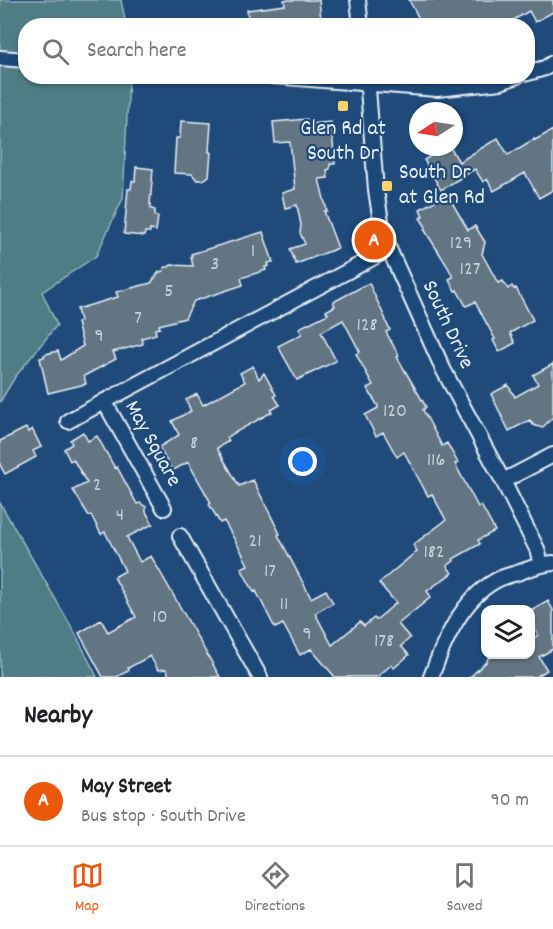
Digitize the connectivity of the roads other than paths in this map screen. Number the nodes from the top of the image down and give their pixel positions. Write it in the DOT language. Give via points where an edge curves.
graph roads {
  1 [pos="358,0"];
  2 [pos="360,18"];
  3 [pos="0,58"];
  4 [pos="18,59"];
  5 [pos="553,63"];
  6 [pos="535,71"];
  7 [pos="368,84"];
  8 [pos="387,84"];
  9 [pos="483,84"];
  10 [pos="389,249"];
  11 [pos="104,402"];
  12 [pos="68,421"];
  13 [pos="553,455"];
  14 [pos="503,481"];
  15 [pos="164,508"];
  16 [pos="180,536"];
  17 [pos="547,563"];
  18 [pos="260,677"];
  19 [pos="431,677"];
  1 -- 2 [label="street"];
  3 -- 4 [label="street"];
  5 -- 6 [label="street"];
  7 -- 10 [label="street, South Drive" via="376,190"];
  8 -- 9 [label="street" via="437,89"];
  10 -- 11 [label="street"];
  10 -- 14 [label="street, South Drive" via="443,369"];
  11 -- 12 [label="street"];
  11 -- 15 [label="street, May Square"];
  13 -- 14 [label="street"];
  14 -- 17 [label="street, South Drive"];
  16 -- 18 [label="street"];
  17 -- 19 [label="street" via="495,580 473,598 442,649"];
}
